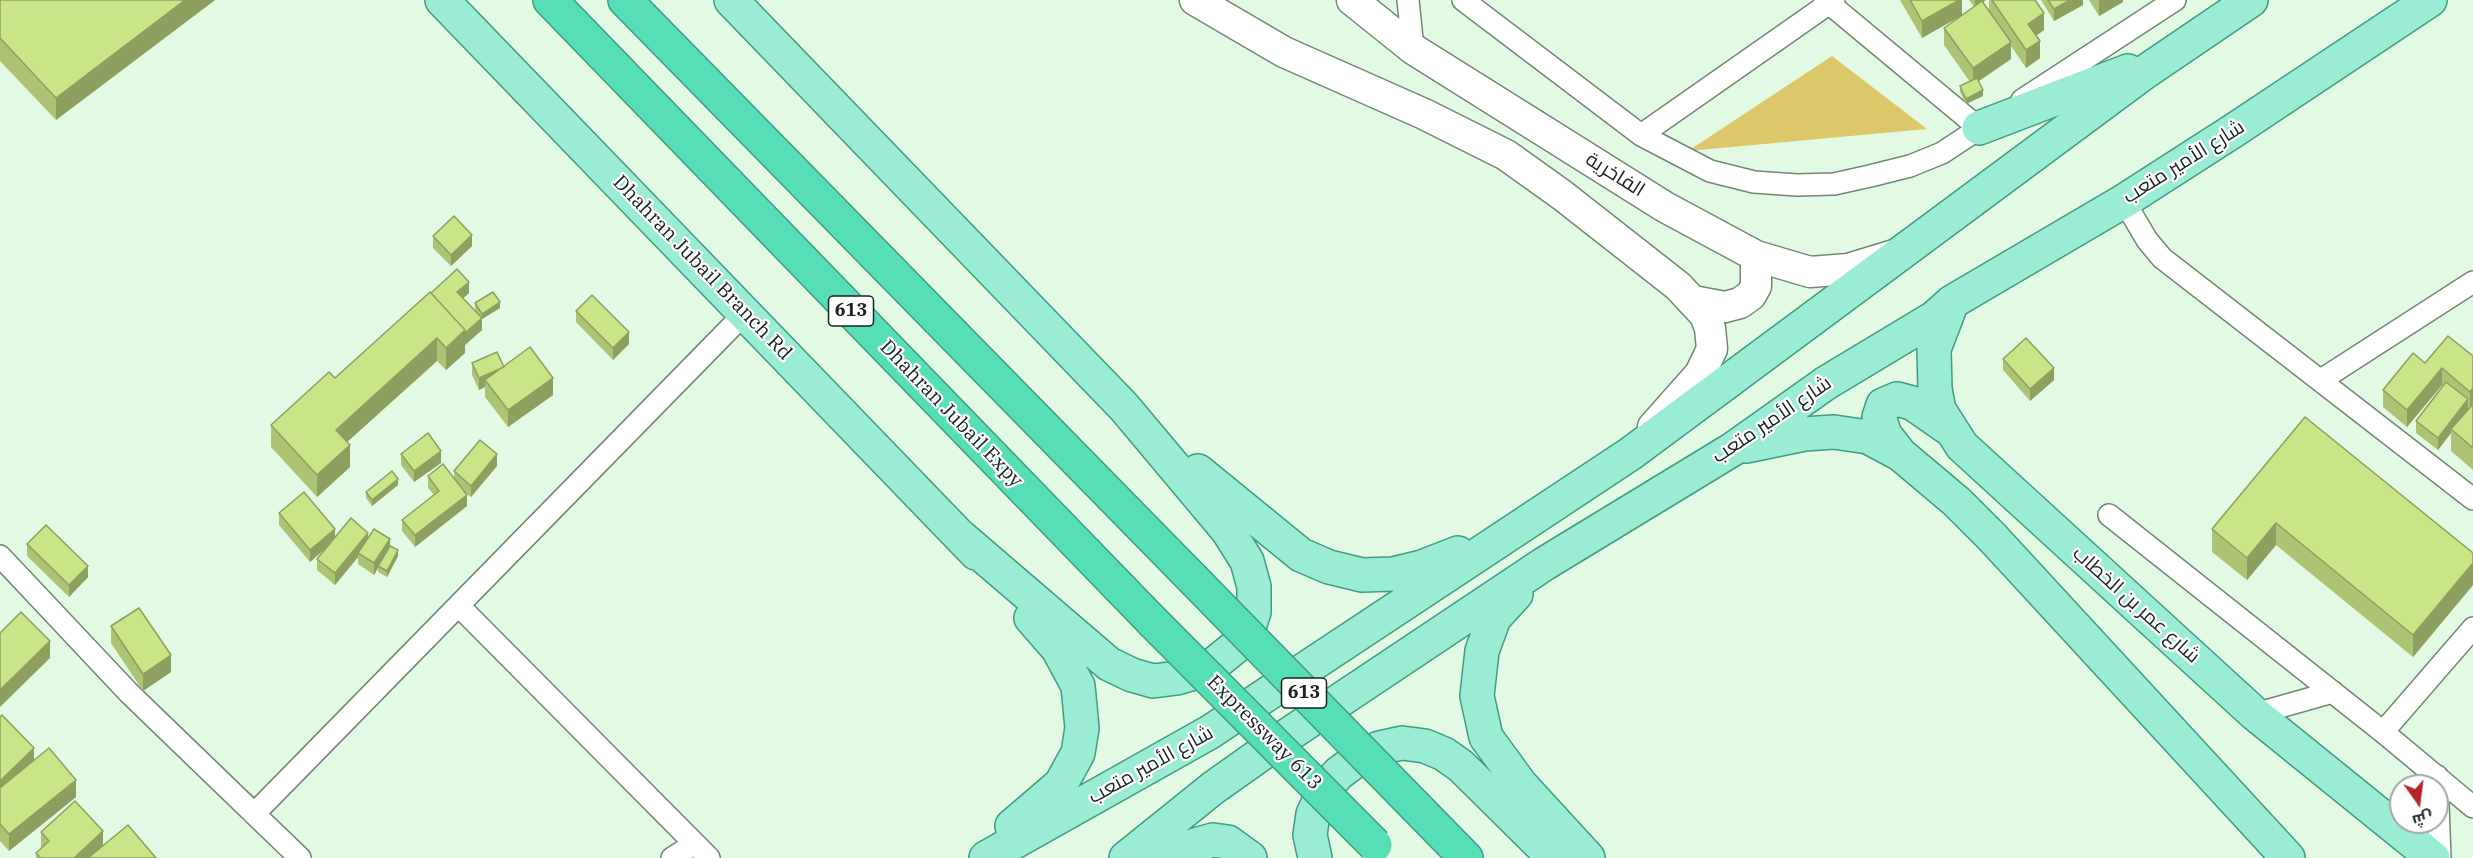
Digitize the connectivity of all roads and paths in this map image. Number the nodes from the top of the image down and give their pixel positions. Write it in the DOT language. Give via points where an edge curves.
graph roads {
  1 [pos="442,0"];
  2 [pos="550,0"];
  3 [pos="625,0"];
  4 [pos="731,0"];
  5 [pos="1195,0"];
  6 [pos="1352,0"];
  7 [pos="1408,0"];
  8 [pos="1463,0"];
  9 [pos="2175,0"];
  10 [pos="2251,0"];
  11 [pos="2430,0"];
  12 [pos="1829,1"];
  13 [pos="1413,49"];
  14 [pos="2172,54"];
  15 [pos="1979,128"];
  16 [pos="1641,135"];
  17 [pos="2124,201"];
  18 [pos="1905,251"];
  19 [pos="1756,256"];
  20 [pos="2473,282"];
  21 [pos="1693,301"];
  22 [pos="1952,302"];
  23 [pos="745,313"];
  24 [pos="2321,380"];
  25 [pos="1124,408"];
  26 [pos="1948,428"];
  27 [pos="1733,449"];
  28 [pos="1630,454"];
  29 [pos="1900,454"];
  30 [pos="2473,499"];
  31 [pos="2109,515"];
  32 [pos="1513,531"];
  33 [pos="962,537"];
  34 [pos="0,556"];
  35 [pos="1544,564"];
  36 [pos="459,606"];
  37 [pos="1152,621"];
  38 [pos="2473,628"];
  39 [pos="2332,692"];
  40 [pos="2255,714"];
  41 [pos="2383,732"];
  42 [pos="2435,774"];
  43 [pos="2449,786"];
  44 [pos="2473,807"];
  45 [pos="254,814"];
  46 [pos="2439,834"];
  47 [pos="701,851"];
  48 [pos="1382,851"];
  49 [pos="300,858"];
  50 [pos="672,858"];
  51 [pos="973,858"];
  52 [pos="987,858"];
  53 [pos="1126,858"];
  54 [pos="1167,858"];
  55 [pos="1250,858"];
  56 [pos="1315,858"];
  57 [pos="1466,858"];
  58 [pos="1554,858"];
  59 [pos="1588,858"];
  60 [pos="2288,858"];
  61 [pos="2433,858"];
  62 [pos="2440,858"];
  1 -- 23 [label="main road, Dhahran Jubail Branch Rd"];
  2 -- 37 [label="highway, Dhahran Jubail Expy / 613"];
  3 -- 57 [label="highway, 613, bridge"];
  4 -- 25 [label="main road"];
  5 -- 21 [label="street" via="1284,52 1506,155"];
  6 -- 13 [label="street, الفاخرية"];
  7 -- 13 [label="street"];
  8 -- 16 [label="street"];
  9 -- 15 [label="street"];
  10 -- 14 [label="main road, شارع الأمير متعب"];
  11 -- 17 [label="main road, شارع الأمير متعب"];
  12 -- 15 [label="street"];
  12 -- 16 [label="street"];
  13 -- 19 [label="street, الفاخرية" via="1665,207"];
  14 -- 15 [label="main road"];
  14 -- 18 [label="main road, شارع الأمير متعب"];
  15 -- 16 [label="street" via="1941,153 1910,166 1834,184 1797,185 1754,182 1710,171"];
  17 -- 22 [label="main road, شارع الأمير متعب"];
  17 -- 24 [label="street" via="2162,258"];
  18 -- 19 [label="street, الفاخرية" via="1848,269 1810,272"];
  18 -- 28 [label="main road, شارع الأمير متعب"];
  19 -- 21 [label="street" via="1756,286 1740,303 1725,307"];
  20 -- 24 [label="street"];
  21 -- 28 [label="street" via="1705,315 1712,349 1700,374"];
  22 -- 26 [label="main road, شارع عمر بن الخطاب" via="1934,349 1935,389"];
  22 -- 27 [label="main road, شارع الأمير متعب" via="1934,318 1826,383"];
  23 -- 33 [label="main road, Dhahran Jubail Branch Rd"];
  23 -- 36 [label="street"];
  24 -- 30 [label="street"];
  25 -- 32 [label="main road" via="1300,555 1329,567 1362,575 1393,573 1422,567"];
  25 -- 33 [label="main road" via="1228,531 1247,561 1254,586 1254,612 1245,639 1228,655 1208,669 1177,678 1153,681 1132,675 1109,664"];
  26 -- 29 [label="main road" via="1912,403 1897,399 1883,405 1879,417"];
  26 -- 40 [label="main road, شارع عمر بن الخطاب" via="1962,446"];
  27 -- 29 [label="main road" via="1804,434 1834,432 1868,437"];
  27 -- 35 [label="main road, شارع الأمير متعب"];
  28 -- 32 [label="main road, شارع الأمير متعب"];
  29 -- 60 [label="main road" via="1992,537"];
  31 -- 39 [label="street"];
  32 -- 52 [label="main road, شارع الأمير متعب" via="1210,732"];
  33 -- 51 [label="main road" via="1058,649 1078,686 1083,728 1078,753 1061,784"];
  34 -- 45 [label="street" via="129,693"];
  35 -- 53 [label="main road, شارع الأمير متعب" via="1285,737 1213,788"];
  35 -- 59 [label="main road" via="1494,618 1482,651 1477,696 1486,737 1521,785"];
  36 -- 45 [label="street"];
  36 -- 47 [label="street"];
  37 -- 48 [label="highway, Expressway 613 / 613, bridge"];
  38 -- 41 [label="street"];
  39 -- 40 [label="street"];
  39 -- 41 [label="street"];
  40 -- 61 [label="main road, شارع عمر بن الخطاب"];
  41 -- 42 [label="street"];
  43 -- 44 [label="street"];
  45 -- 49 [label="street"];
  46 -- 62 [label="street"];
  47 -- 50 [label="street"];
  54 -- 55 [label="main road" via="1213,840 1228,842"];
  56 -- 58 [label="main road" via="1310,835 1313,814 1326,788 1355,761 1379,748 1402,743 1444,753"];
}
